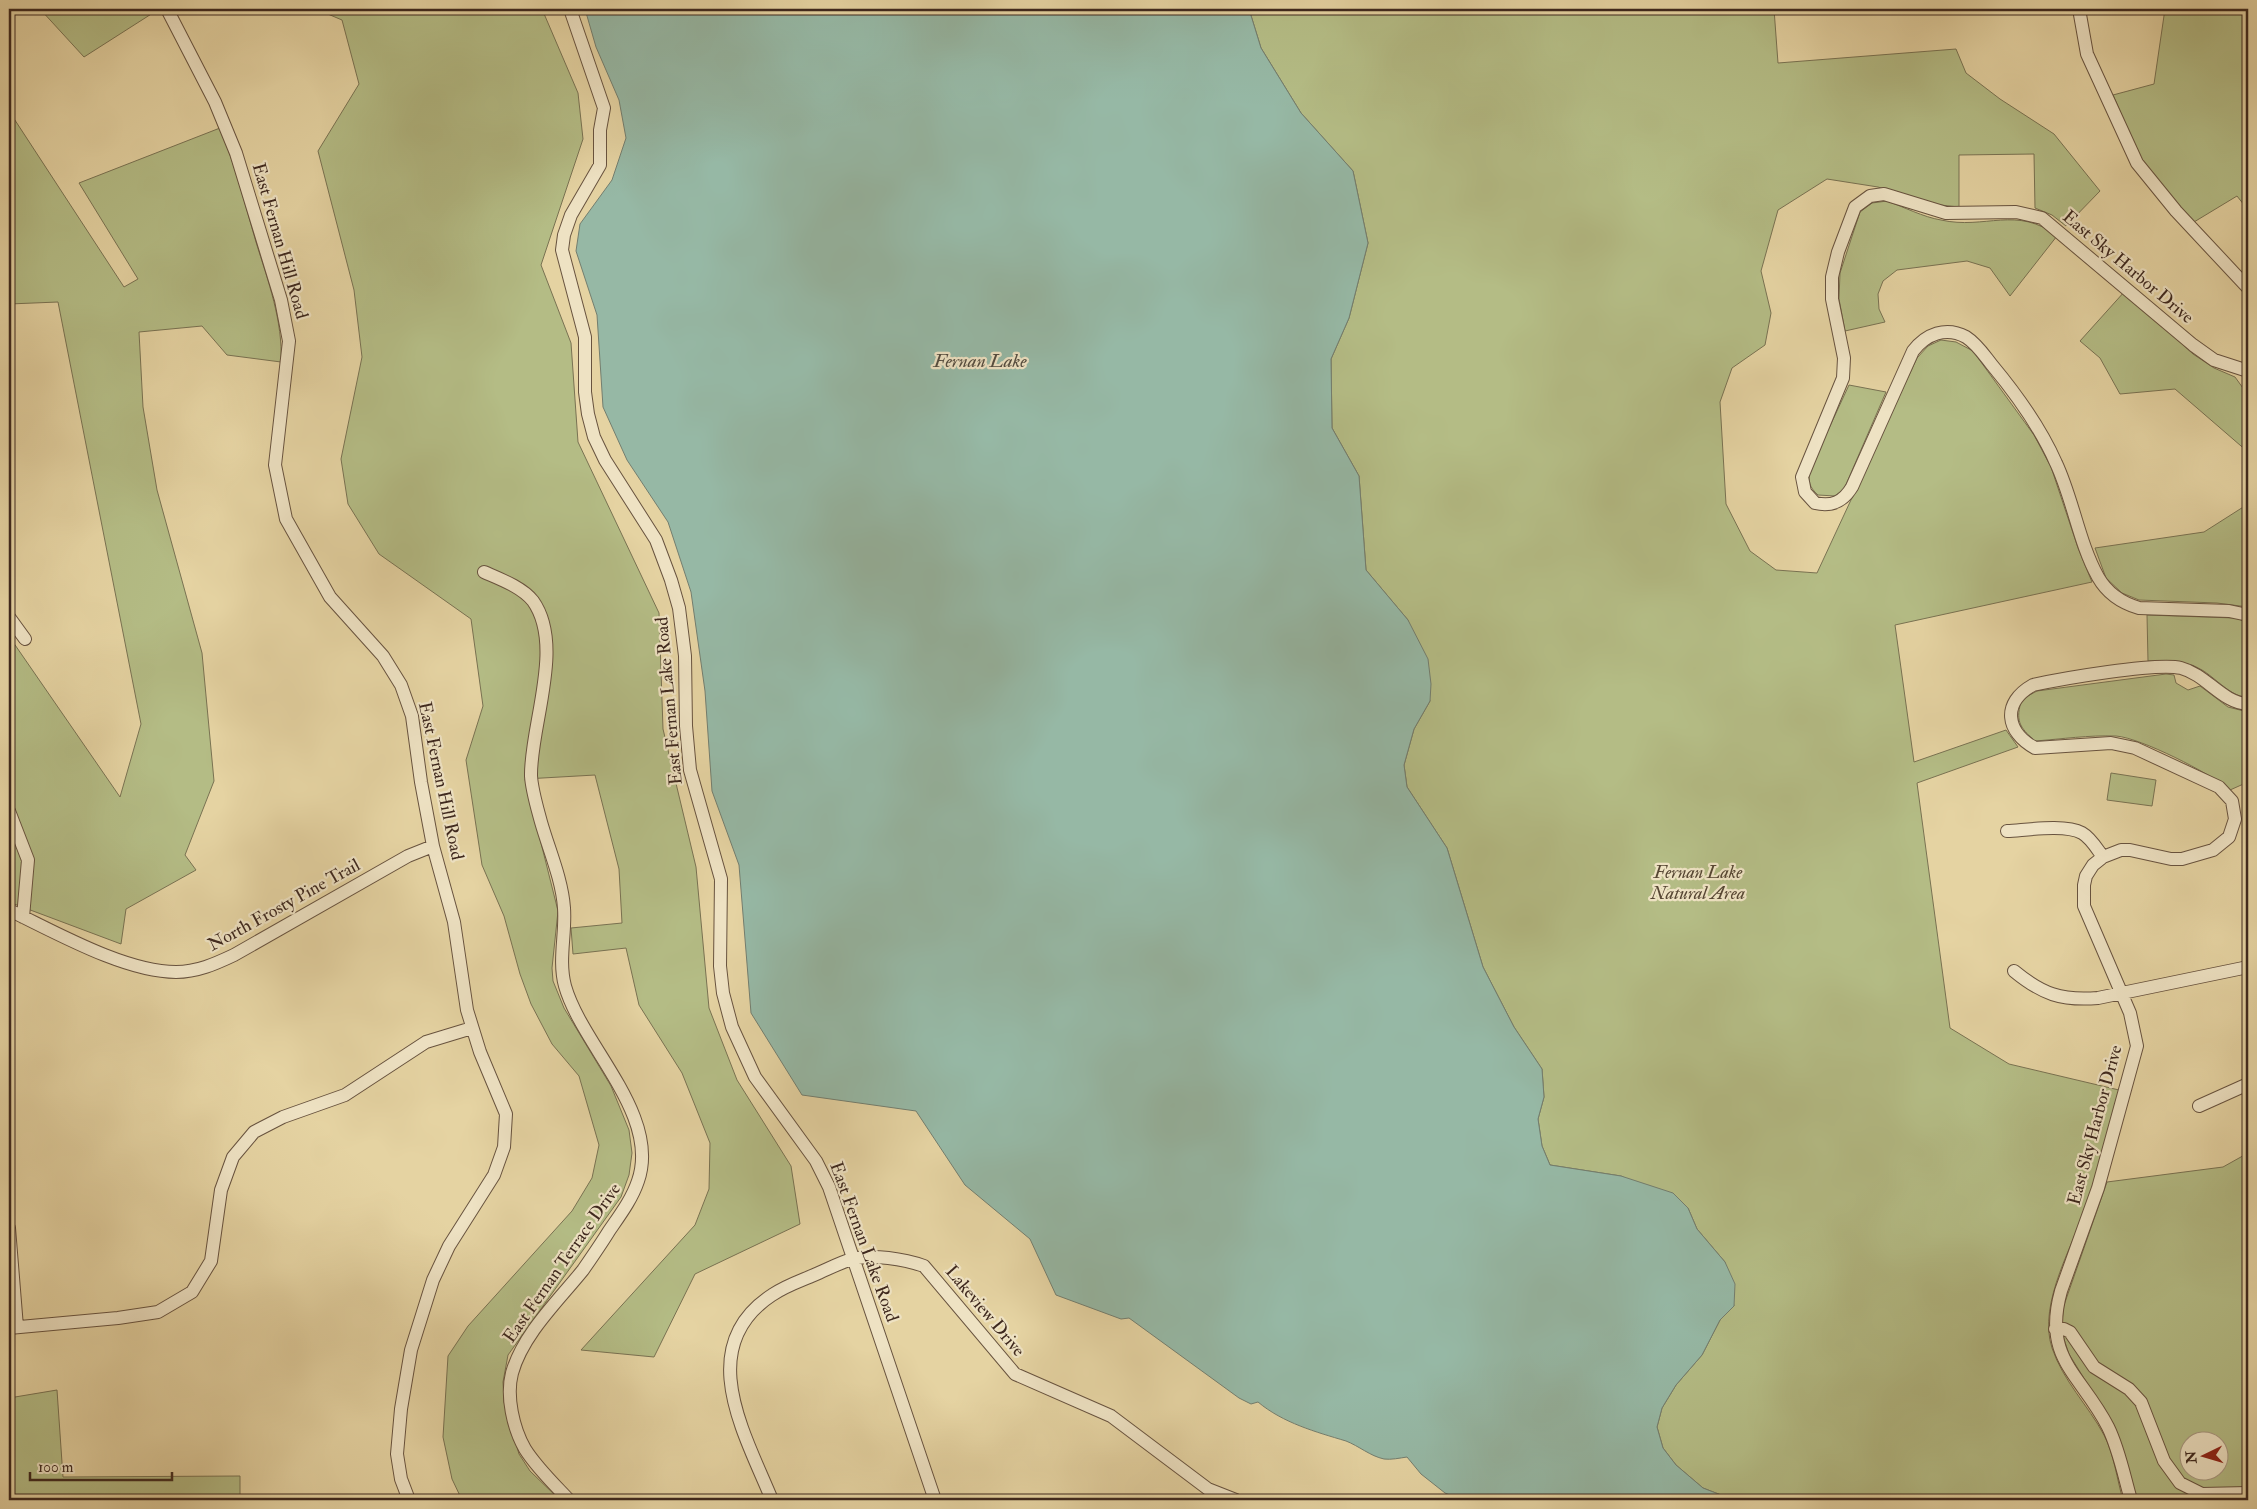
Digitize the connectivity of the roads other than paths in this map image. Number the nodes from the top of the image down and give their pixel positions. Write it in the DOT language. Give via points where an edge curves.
graph roads {
  1 [pos="167,9"];
  2 [pos="570,9"];
  3 [pos="2079,9"];
  4 [pos="2248,288"];
  5 [pos="2248,371"];
  6 [pos="484,572"];
  7 [pos="2248,615"];
  8 [pos="9,617"];
  9 [pos="25,639"];
  10 [pos="2248,704"];
  11 [pos="9,812"];
  12 [pos="2007,831"];
  13 [pos="433,846"];
  14 [pos="2103,857"];
  15 [pos="9,910"];
  16 [pos="23,917"];
  17 [pos="2248,967"];
  18 [pos="2014,971"];
  19 [pos="2121,992"];
  20 [pos="472,1028"];
  21 [pos="2248,1084"];
  22 [pos="2199,1106"];
  23 [pos="9,1230"];
  24 [pos="854,1259"];
  25 [pos="13,1327"];
  26 [pos="2055,1329"];
  27 [pos="2248,1493"];
  28 [pos="409,1500"];
  29 [pos="569,1500"];
  30 [pos="772,1500"];
  31 [pos="935,1500"];
  32 [pos="1236,1500"];
  33 [pos="2131,1500"];
  1 -- 13 [label="street, East Fernan Hill Road" via="215,102 236,153 282,300 290,341 275,465 286,519 330,598 383,656 401,685 412,716"];
  2 -- 24 [label="street, East Fernan Lake Road" via="604,108 600,165 570,215 562,250 585,336 588,414 605,460 656,540 678,608 685,656 690,770 721,879 720,966 732,1027 755,1077 823,1173"];
  3 -- 4 [label="street" via="2088,54 2137,163 2176,211"];
  5 -- 7 [label="street, East Sky Harbor Drive" via="2214,360 2193,345 2042,218 2016,212 1946,213 1898,197 1870,196 1855,207 1838,252 1831,289 1844,358 1844,378 1802,477 1805,492 1815,503 1833,504 1845,498 1913,351 1927,336 1945,332 1956,334 1976,346 2007,383 2040,432 2063,478 2095,571 2112,594 2140,608"];
  6 -- 29 [label="street, East Fernan Terrace Drive" via="525,594 533,601 541,617 544,687 531,774 563,898 562,974 571,1003 630,1107 640,1142 641,1172 627,1203 584,1268 526,1343 511,1375 511,1404 524,1447 535,1464"];
  8 -- 9 [label="street"];
  10 -- 14 [label="street" via="2225,696 2194,673 2171,667 2048,682 2033,686 2017,697 2011,713 2012,727 2022,740 2035,748 2097,743 2124,745 2219,787 2232,801 2235,814 2233,828 2213,850 2182,859 2161,858 2130,850"];
  11 -- 16 [label="street" via="28,860"];
  12 -- 14 [label="street" via="2076,831 2090,840"];
  13 -- 16 [label="street, North Frosty Pine Trail" via="408,856 207,968 176,972 142,967 109,956"];
  13 -- 20 [label="street, East Fernan Hill Road" via="454,922 463,991"];
  14 -- 19 [label="street, East Sky Harbor Drive" via="2086,876 2084,906"];
  15 -- 16 [label="street, North Frosty Pine Trail"];
  17 -- 19 [label="street"];
  18 -- 19 [label="street" via="2032,985 2064,998 2098,998"];
  19 -- 26 [label="street, East Sky Harbor Drive" via="2134,1026 2136,1054 2093,1204 2061,1291"];
  20 -- 25 [label="street" via="426,1042 345,1095 283,1117 254,1132 233,1157 221,1190 211,1261 192,1292 158,1312"];
  20 -- 28 [label="street, East Fernan Hill Road" via="506,1114 504,1147 494,1175 449,1246 433,1280 410,1350 397,1454 400,1479"];
  21 -- 22 [label="street"];
  23 -- 25 [label="street"];
  24 -- 30 [label="street" via="774,1294 757,1307 737,1335 729,1367 731,1392"];
  24 -- 31 [label="street, East Fernan Lake Road"];
  24 -- 32 [label="street, Lakeview Drive" via="883,1258 924,1266 1015,1374 1111,1416 1208,1489"];
  26 -- 27 [label="street" via="2070,1332 2094,1367 2129,1389 2141,1402 2164,1461 2180,1483 2202,1494"];
  26 -- 33 [label="street, East Sky Harbor Drive" via="2066,1364 2110,1432"];
}
